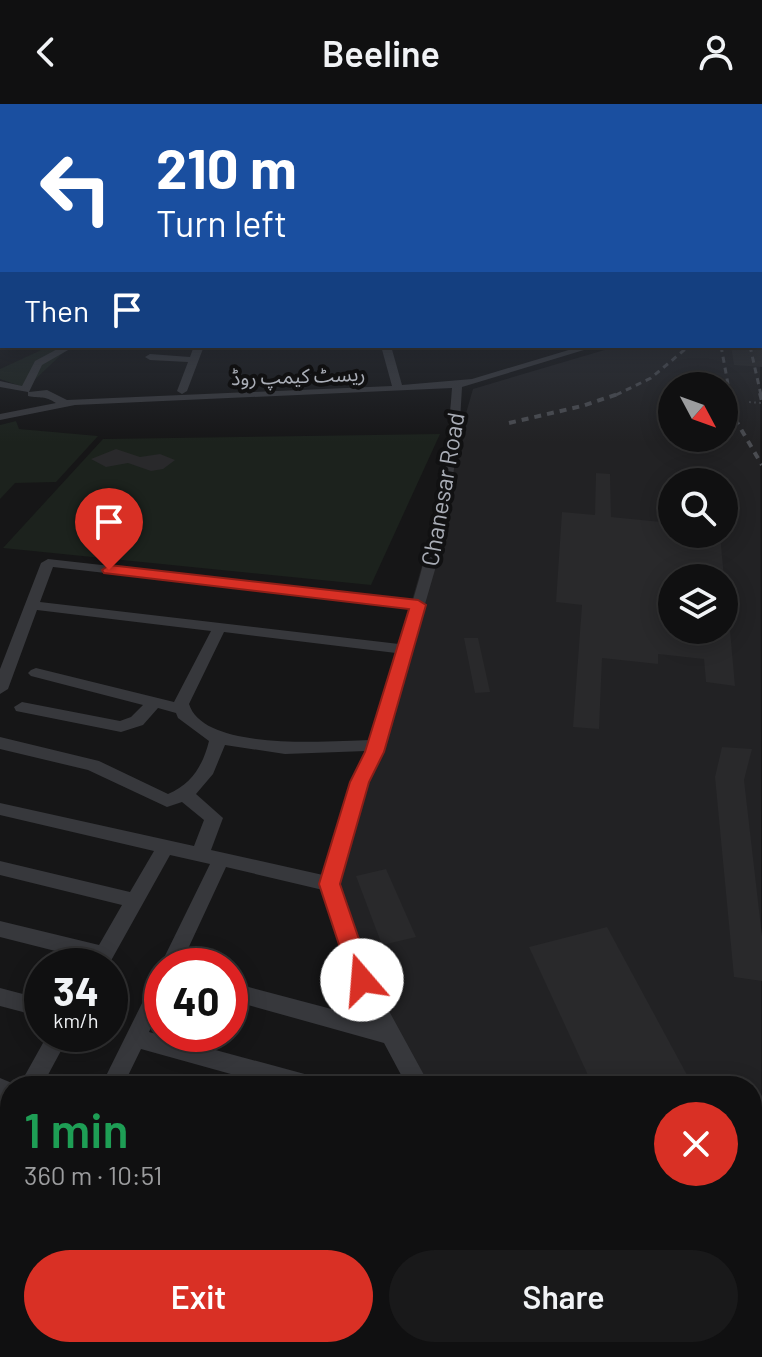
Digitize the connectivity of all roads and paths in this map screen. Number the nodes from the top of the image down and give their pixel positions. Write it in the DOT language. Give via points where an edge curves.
graph roads {
  1 [pos="52,348"];
  2 [pos="66,348"];
  3 [pos="198,348"];
  4 [pos="387,348"];
  5 [pos="586,348"];
  6 [pos="150,357"];
  7 [pos="194,360"];
  8 [pos="0,384"];
  9 [pos="457,384"];
  10 [pos="398,389"];
  11 [pos="182,391"];
  12 [pos="29,392"];
  13 [pos="749,402"];
  14 [pos="64,403"];
  15 [pos="762,403"];
  16 [pos="25,410"];
  17 [pos="0,417"];
  18 [pos="30,605"];
  19 [pos="418,605"];
  20 [pos="220,627"];
  21 [pos="403,649"];
  22 [pos="36,673"];
  23 [pos="0,689"];
  24 [pos="154,703"];
  25 [pos="22,707"];
  26 [pos="181,709"];
  27 [pos="218,739"];
  28 [pos="0,743"];
  29 [pos="375,745"];
  30 [pos="186,796"];
  31 [pos="0,809"];
  32 [pos="165,847"];
  33 [pos="200,854"];
  34 [pos="221,859"];
  35 [pos="0,868"];
  36 [pos="330,884"];
  37 [pos="135,901"];
  38 [pos="0,929"];
  39 [pos="60,948"];
  40 [pos="108,948"];
  41 [pos="179,948"];
  42 [pos="248,996"];
  43 [pos="0,997"];
  44 [pos="24,1003"];
  45 [pos="144,1021"];
  46 [pos="392,1035"];
  47 [pos="136,1038"];
  48 [pos="49,1052"];
  49 [pos="36,1076"];
  50 [pos="117,1076"];
  51 [pos="275,1076"];
  52 [pos="414,1076"];
  1 -- 12 [label="street" via="24,364"];
  2 -- 12 [label="street" via="38,363"];
  3 -- 7 [label="street"];
  4 -- 10 [label="street"];
  5 -- 9 [label="street, ریسٹ کیمپ روڈ"];
  6 -- 7 [label="street"];
  7 -- 11 [label="street"];
  8 -- 12 [label="street"];
  9 -- 10 [label="street, ریسٹ کیمپ روڈ"];
  9 -- 19 [label="street, Chanesar Road" via="454,438 435,549"];
  10 -- 14 [label="street, ریسٹ کیمپ روڈ"];
  12 -- 14 [label="street" via="47,393"];
  12 -- 16 [label="street"];
  13 -- 15 [label="path"];
  14 -- 16 [label="street, ریسٹ کیمپ روڈ"];
  16 -- 17 [label="street, ریسٹ کیمپ روڈ"];
  18 -- 19 [label="street" via="48,563"];
  18 -- 20 [label="street"];
  18 -- 23 [label="street"];
  19 -- 21 [label="street, Chanesar Road"];
  20 -- 21 [label="street"];
  20 -- 26 [label="street"];
  21 -- 29 [label="street, Chanesar Road"];
  22 -- 24 [label="street"];
  24 -- 25 [label="street" via="137,721 121,727"];
  24 -- 26 [label="street"];
  26 -- 27 [label="street"];
  27 -- 29 [label="street" via="285,748"];
  27 -- 30 [label="street" via="200,783"];
  28 -- 30 [label="street" via="93,765 167,801"];
  29 -- 36 [label="street, Chanesar Road"];
  30 -- 33 [label="street" via="214,818"];
  31 -- 32 [label="street"];
  32 -- 33 [label="street"];
  32 -- 37 [label="street"];
  33 -- 34 [label="street"];
  34 -- 36 [label="street"];
  34 -- 41 [label="street"];
  35 -- 37 [label="street"];
  36 -- 46 [label="street" via="362,980"];
  37 -- 40 [label="street"];
  38 -- 39 [label="street"];
  42 -- 46 [label="street"];
  43 -- 44 [label="street"];
  45 -- 47 [label="street"];
  46 -- 52 [label="street"];
  47 -- 50 [label="street"];
  47 -- 51 [label="street"];
  48 -- 49 [label="street"];
}
